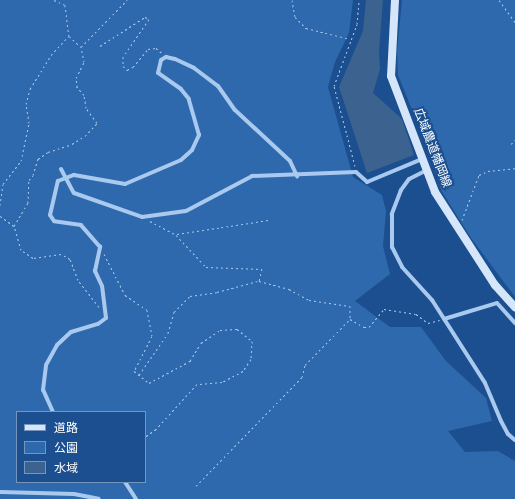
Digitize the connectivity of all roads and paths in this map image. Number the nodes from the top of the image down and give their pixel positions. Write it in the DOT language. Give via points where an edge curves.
graph roads {
  1 [pos="54,0"];
  2 [pos="127,0"];
  3 [pos="292,0"];
  4 [pos="359,0"];
  5 [pos="395,0"];
  6 [pos="499,0"];
  7 [pos="58,1"];
  8 [pos="515,22"];
  9 [pos="69,36"];
  10 [pos="350,39"];
  11 [pos="100,46"];
  12 [pos="81,47"];
  13 [pos="166,57"];
  14 [pos="515,140"];
  15 [pos="511,144"];
  16 [pos="424,158"];
  17 [pos="515,168"];
  18 [pos="61,169"];
  19 [pos="427,170"];
  20 [pos="356,172"];
  21 [pos="297,176"];
  22 [pos="64,177"];
  23 [pos="0,205"];
  24 [pos="0,216"];
  25 [pos="142,217"];
  26 [pos="268,220"];
  27 [pos="14,226"];
  28 [pos="459,232"];
  29 [pos="176,235"];
  30 [pos="100,247"];
  31 [pos="259,281"];
  32 [pos="515,307"];
  33 [pos="106,318"];
  34 [pos="350,319"];
  35 [pos="444,319"];
  36 [pos="515,323"];
  37 [pos="139,375"];
  38 [pos="52,411"];
  39 [pos="146,436"];
  40 [pos="515,440"];
  41 [pos="126,483"];
  42 [pos="196,486"];
  43 [pos="0,492"];
  44 [pos="99,499"];
  45 [pos="136,499"];
  1 -- 7 [label="path"];
  2 -- 12 [label="path"];
  3 -- 10 [label="path" via="295,17 306,28"];
  4 -- 10 [label="path" via="357,24"];
  5 -- 16 [label="street, 広域農道幡岡線" via="392,76"];
  6 -- 8 [label="path"];
  7 -- 9 [label="path" via="65,5"];
  9 -- 12 [label="path"];
  9 -- 23 [label="path" via="51,55 30,89 26,104 29,123 21,161 3,184"];
  10 -- 20 [label="path" via="334,86"];
  11 -- 13 [label="path" via="145,17 149,19 123,57 123,66 127,70 133,67 148,49 156,48"];
  12 -- 27 [label="path" via="84,62 76,78 77,87 84,95 86,108 97,123 86,136 38,158 29,180 28,203"];
  13 -- 21 [label="street" via="194,68 218,86 235,110 290,161"];
  13 -- 22 [label="street" via="161,60 158,73 181,89 189,100 198,135 192,150 181,160 126,184 74,174"];
  14 -- 15 [label="path"];
  16 -- 19 [label="street, 広域農道幡岡線"];
  16 -- 20 [label="street" via="367,182"];
  17 -- 28 [label="path" via="488,171 479,175 473,185"];
  18 -- 22 [label="street"];
  19 -- 28 [label="street, 広域農道幡岡線" via="435,192"];
  19 -- 35 [label="street" via="409,179 401,190 392,214 392,247 402,267 432,300"];
  20 -- 21 [label="street"];
  21 -- 25 [label="street" via="252,176 186,211"];
  22 -- 25 [label="street" via="74,193"];
  22 -- 30 [label="street" via="58,181 50,215 54,221 81,225"];
  24 -- 27 [label="path"];
  25 -- 29 [label="path"];
  26 -- 29 [label="path"];
  27 -- 33 [label="path" via="21,250 33,258 61,254 70,259 78,280"];
  28 -- 32 [label="street, 広域農道幡岡線" via="495,285"];
  29 -- 31 [label="path" via="206,267 262,269"];
  30 -- 33 [label="street" via="95,272 102,286"];
  30 -- 37 [label="path" via="125,295 147,310 152,336 134,371"];
  31 -- 34 [label="path" via="289,289 309,300 350,306"];
  31 -- 37 [label="path" via="190,296 174,312 168,333"];
  33 -- 38 [label="street" via="98,324 71,332 57,345 46,365 43,390"];
  34 -- 35 [label="path" via="369,326 384,309 416,314 428,323"];
  34 -- 42 [label="path" via="305,365 302,377"];
  35 -- 36 [label="street" via="496,303"];
  35 -- 40 [label="street" via="485,383 508,434"];
  37 -- 39 [label="path" via="149,383 190,361 201,343 220,330 237,329 252,341 251,359 242,371 222,382 197,384 156,429"];
  41 -- 45 [label="street"];
  43 -- 44 [label="street" via="74,494"];
}
